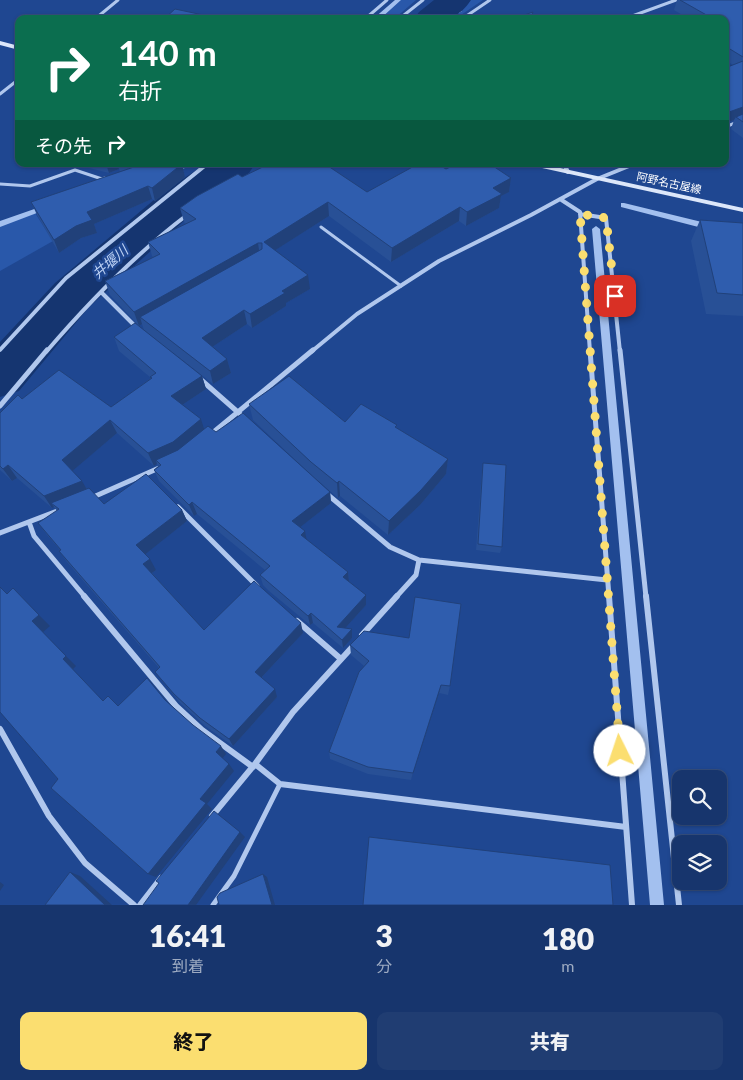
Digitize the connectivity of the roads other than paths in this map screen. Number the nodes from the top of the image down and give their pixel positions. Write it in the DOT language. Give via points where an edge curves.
graph roads {
  1 [pos="118,0"];
  2 [pos="386,0"];
  3 [pos="423,0"];
  4 [pos="490,0"];
  5 [pos="676,0"];
  6 [pos="100,15"];
  7 [pos="369,15"];
  8 [pos="404,15"];
  9 [pos="468,15"];
  10 [pos="635,15"];
  11 [pos="0,43"];
  12 [pos="15,47"];
  13 [pos="15,82"];
  14 [pos="0,94"];
  15 [pos="743,120"];
  16 [pos="729,125"];
  17 [pos="174,167"];
  18 [pos="185,167"];
  19 [pos="203,167"];
  20 [pos="546,167"];
  21 [pos="566,167"];
  22 [pos="627,167"];
  23 [pos="568,172"];
  24 [pos="111,176"];
  25 [pos="597,179"];
  26 [pos="0,184"];
  27 [pos="560,199"];
  28 [pos="195,209"];
  29 [pos="743,210"];
  30 [pos="580,214"];
  31 [pos="321,227"];
  32 [pos="401,286"];
  33 [pos="101,292"];
  34 [pos="146,325"];
  35 [pos="138,330"];
  36 [pos="144,335"];
  37 [pos="0,350"];
  38 [pos="190,372"];
  39 [pos="0,406"];
  40 [pos="238,412"];
  41 [pos="245,419"];
  42 [pos="202,441"];
  43 [pos="163,466"];
  44 [pos="146,474"];
  45 [pos="152,480"];
  46 [pos="325,492"];
  47 [pos="83,501"];
  48 [pos="175,504"];
  49 [pos="65,508"];
  50 [pos="29,522"];
  51 [pos="0,533"];
  52 [pos="419,560"];
  53 [pos="607,580"];
  54 [pos="262,591"];
  55 [pos="291,616"];
  56 [pos="341,659"];
  57 [pos="0,729"];
  58 [pos="254,765"];
  59 [pos="280,784"];
  60 [pos="209,819"];
  61 [pos="626,827"];
  62 [pos="168,870"];
  63 [pos="134,905"];
  64 [pos="140,905"];
  65 [pos="213,905"];
  66 [pos="632,905"];
  67 [pos="679,905"];
  1 -- 6 [label="street"];
  2 -- 7 [label="street"];
  3 -- 8 [label="street"];
  4 -- 9 [label="street"];
  5 -- 10 [label="street"];
  11 -- 12 [label="main road"];
  13 -- 14 [label="street"];
  15 -- 16 [label="street"];
  17 -- 18 [label="lane"];
  19 -- 37 [label="street" via="66,278"];
  20 -- 23 [label="main road, 阿野名古屋線"];
  21 -- 23 [label="street"];
  22 -- 25 [label="street"];
  23 -- 25 [label="main road, 阿野名古屋線"];
  24 -- 26 [label="lane" via="102,178 75,170 37,185 16,188"];
  25 -- 27 [label="street"];
  25 -- 29 [label="main road, 阿野名古屋線"];
  27 -- 30 [label="street"];
  27 -- 32 [label="street" via="439,261"];
  28 -- 33 [label="street" via="144,250"];
  30 -- 53 [label="street"];
  30 -- 67 [label="street" via="606,218"];
  31 -- 32 [label="lane"];
  32 -- 40 [label="street" via="357,314"];
  33 -- 35 [label="street"];
  33 -- 39 [label="street"];
  34 -- 35 [label="lane"];
  35 -- 36 [label="street"];
  38 -- 40 [label="street"];
  40 -- 41 [label="street"];
  40 -- 42 [label="street"];
  43 -- 44 [label="street"];
  44 -- 45 [label="street"];
  44 -- 47 [label="street"];
  46 -- 52 [label="street" via="390,547"];
  48 -- 54 [label="street"];
  49 -- 50 [label="street"];
  50 -- 51 [label="street"];
  50 -- 58 [label="street" via="34,536 176,706 202,730"];
  52 -- 53 [label="street"];
  52 -- 56 [label="street" via="416,575"];
  53 -- 61 [label="street"];
  55 -- 56 [label="street"];
  56 -- 58 [label="street" via="293,712"];
  57 -- 63 [label="street" via="49,816 86,863"];
  58 -- 59 [label="street"];
  58 -- 60 [label="street"];
  59 -- 61 [label="street"];
  59 -- 65 [label="lane" via="234,876"];
  61 -- 66 [label="street"];
  62 -- 64 [label="street"];
}
